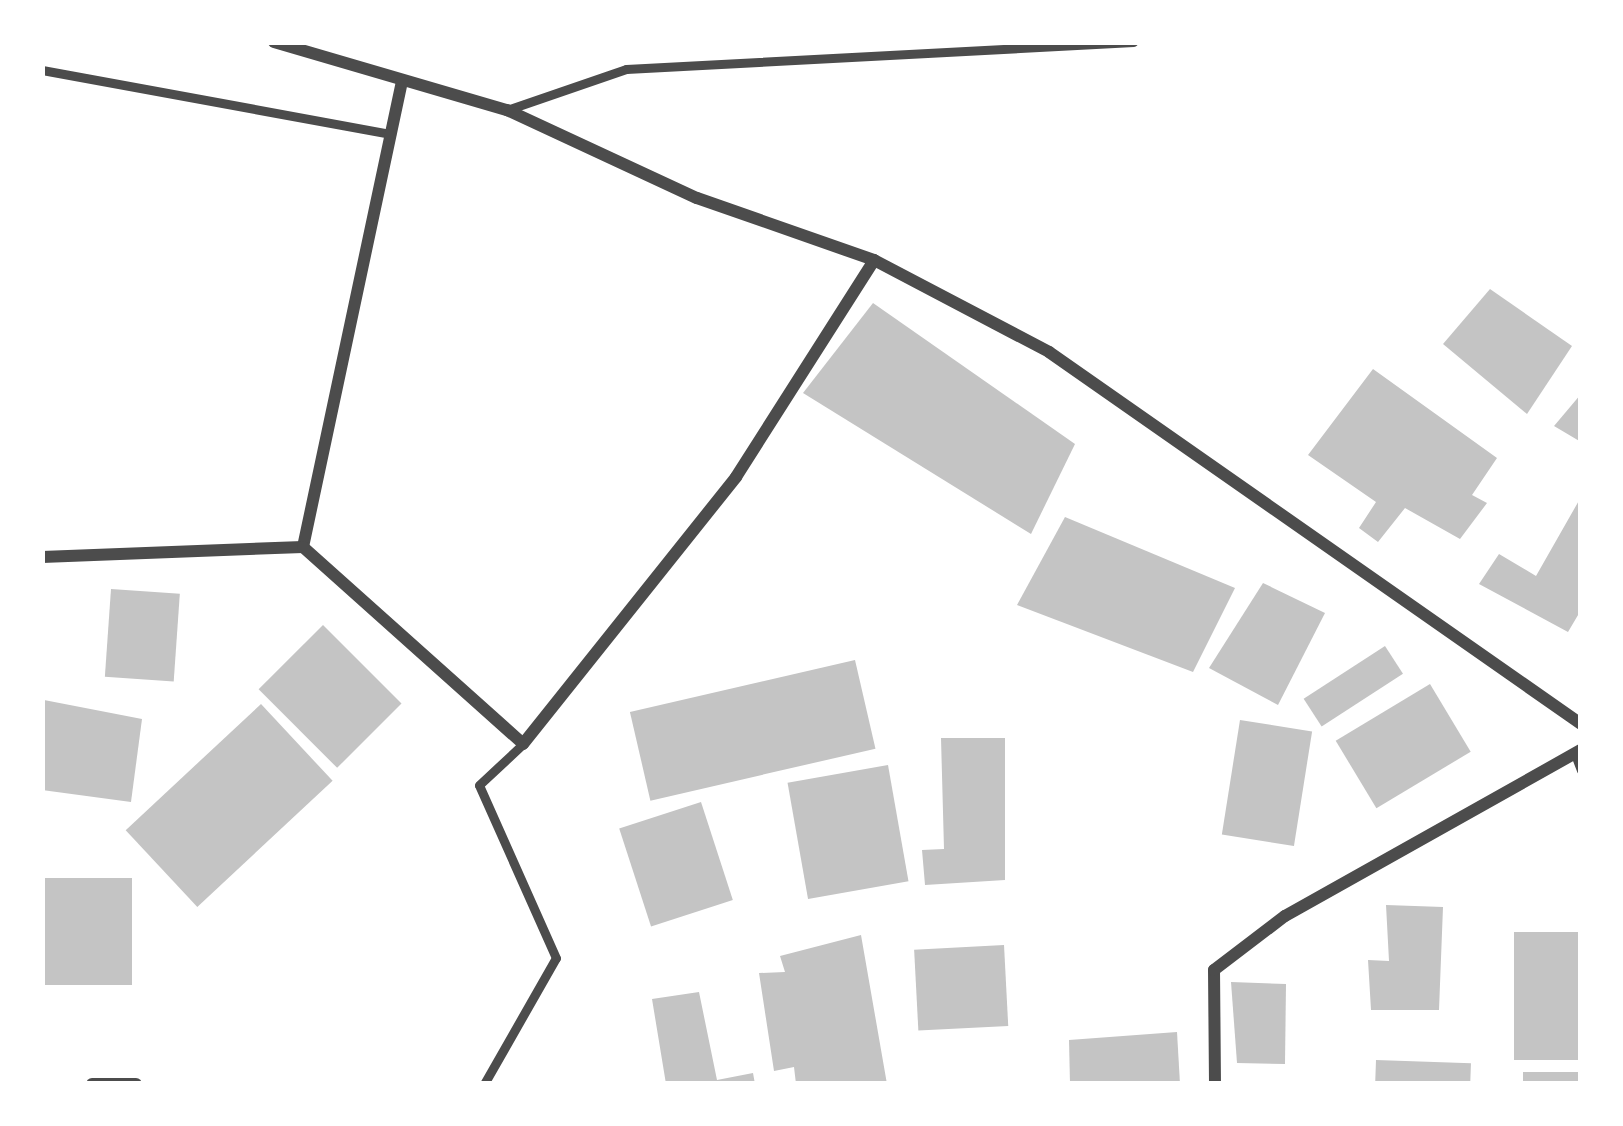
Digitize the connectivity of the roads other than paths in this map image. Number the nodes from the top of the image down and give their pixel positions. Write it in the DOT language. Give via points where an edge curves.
graph roads {
  1 [pos="274,42"];
  2 [pos="1133,42"];
  3 [pos="42,70"];
  4 [pos="402,80"];
  5 [pos="507,110"];
  6 [pos="391,134"];
  7 [pos="874,260"];
  8 [pos="303,547"];
  9 [pos="42,557"];
  10 [pos="1581,724"];
  11 [pos="523,744"];
  12 [pos="1579,759"];
  13 [pos="92,1084"];
  14 [pos="136,1084"];
  15 [pos="484,1084"];
  16 [pos="1215,1084"];
  1 -- 4 [label="street"];
  2 -- 5 [label="lane" via="626,69"];
  3 -- 6 [label="lane"];
  4 -- 5 [label="street"];
  4 -- 6 [label="street"];
  5 -- 7 [label="street" via="698,198"];
  6 -- 8 [label="street"];
  7 -- 10 [label="street" via="1049,352"];
  7 -- 11 [label="street" via="736,477"];
  8 -- 9 [label="street"];
  8 -- 11 [label="street"];
  11 -- 15 [label="lane" via="479,785 556,958"];
  12 -- 16 [label="street" via="1285,916 1214,970"];
  13 -- 14 [label="street"];
}
